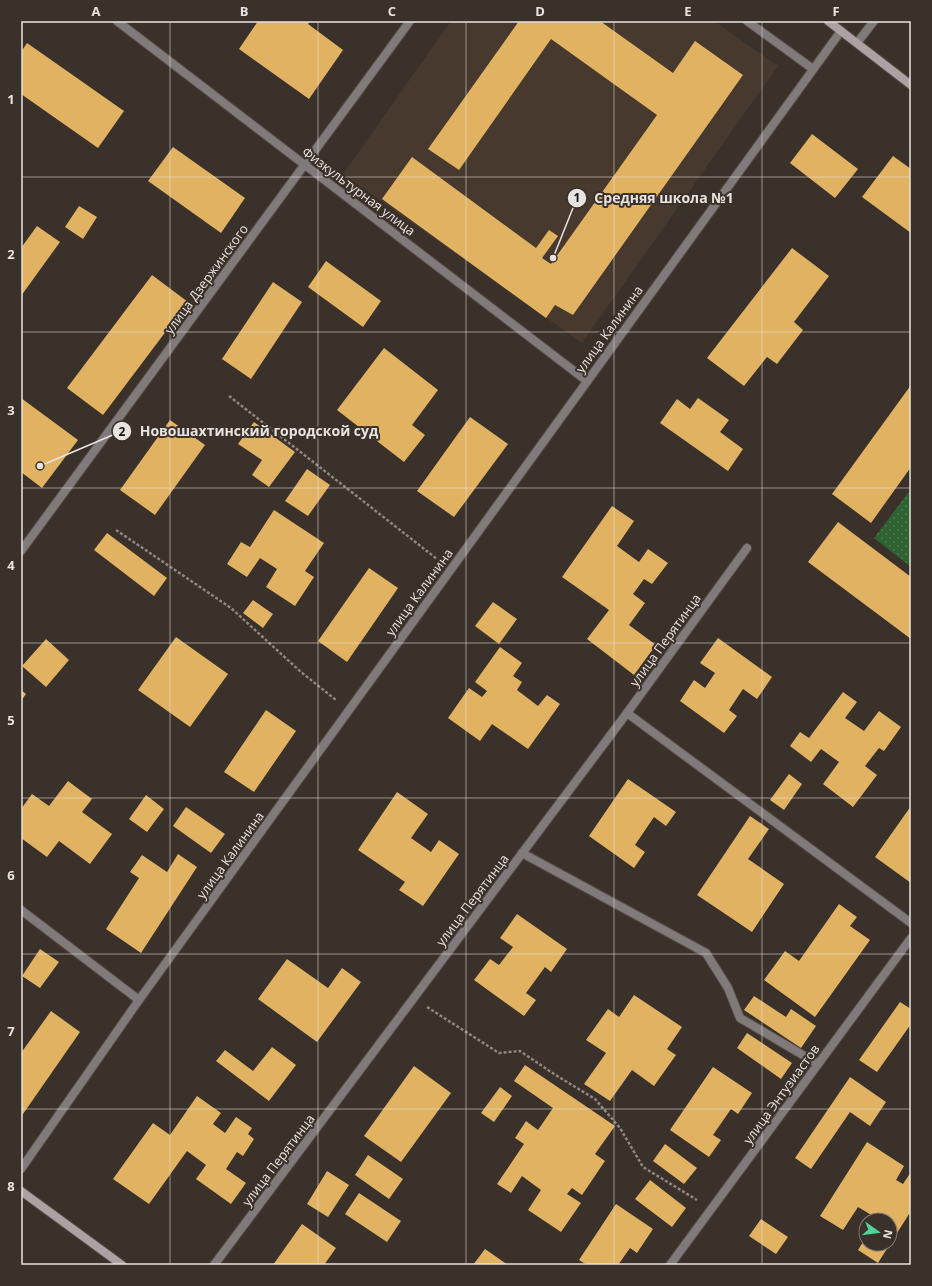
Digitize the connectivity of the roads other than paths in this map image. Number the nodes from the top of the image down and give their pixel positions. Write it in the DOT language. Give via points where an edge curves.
graph roads {
  1 [pos="117,21"];
  2 [pos="410,21"];
  3 [pos="747,21"];
  4 [pos="828,21"];
  5 [pos="874,21"];
  6 [pos="840,31"];
  7 [pos="857,44"];
  8 [pos="813,69"];
  9 [pos="911,85"];
  10 [pos="305,165"];
  11 [pos="587,381"];
  12 [pos="747,548"];
  13 [pos="21,551"];
  14 [pos="626,713"];
  15 [pos="522,853"];
  16 [pos="21,910"];
  17 [pos="911,923"];
  18 [pos="911,938"];
  19 [pos="139,1000"];
  20 [pos="818,1064"];
  21 [pos="21,1169"];
  22 [pos="21,1191"];
  23 [pos="122,1265"];
  24 [pos="214,1265"];
  25 [pos="670,1265"];
  1 -- 10 [label="street, Физкультурная улица"];
  2 -- 10 [label="street, улица Дзержинского"];
  3 -- 8 [label="street"];
  4 -- 6 [label="main road"];
  5 -- 7 [label="street"];
  6 -- 7 [label="main road"];
  6 -- 8 [label="street, улица Калинина"];
  7 -- 9 [label="main road"];
  8 -- 11 [label="street, улица Калинина"];
  10 -- 11 [label="street, Физкультурная улица"];
  10 -- 13 [label="street, улица Дзержинского"];
  11 -- 19 [label="street, улица Калинина"];
  12 -- 14 [label="street, улица Перятинца"];
  14 -- 15 [label="street, улица Перятинца"];
  14 -- 17 [label="street"];
  15 -- 20 [label="street" via="706,953 728,988 740,1018"];
  15 -- 24 [label="street, улица Перятинца"];
  16 -- 19 [label="street"];
  18 -- 20 [label="street, улица Энтузиастов"];
  19 -- 21 [label="street, улица Калинина"];
  20 -- 25 [label="street, улица Энтузиастов"];
  22 -- 23 [label="main road"];
}
